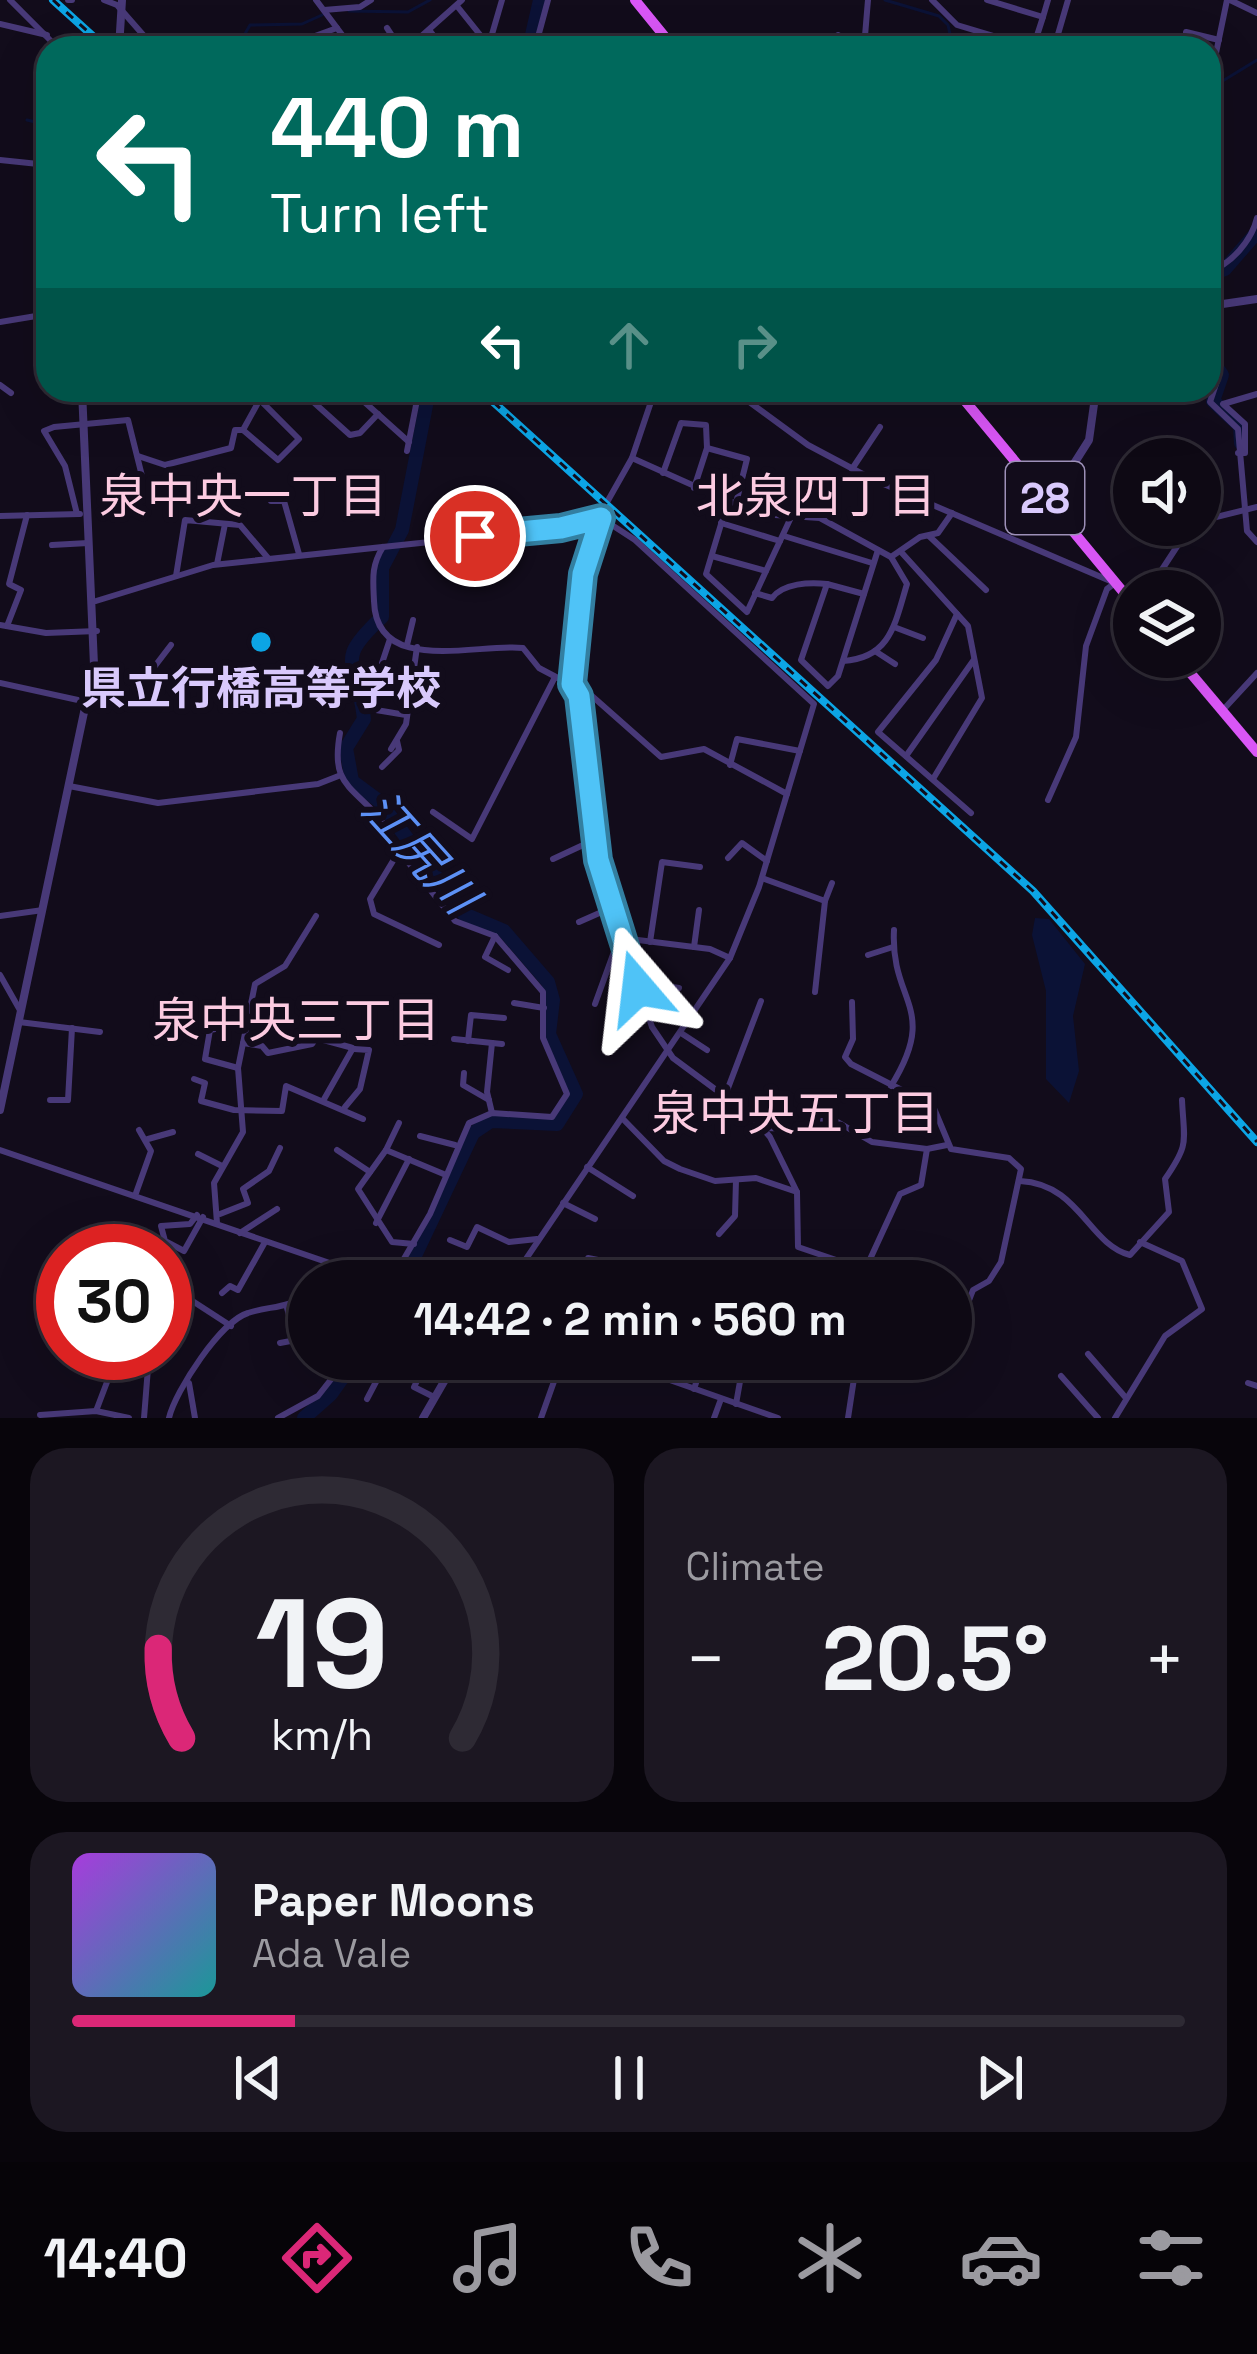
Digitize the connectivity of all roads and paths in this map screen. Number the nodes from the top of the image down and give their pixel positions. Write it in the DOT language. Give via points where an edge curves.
graph roads {
  1 [pos="10,0"];
  2 [pos="104,0"];
  3 [pos="316,0"];
  4 [pos="371,0"];
  5 [pos="502,0"];
  6 [pos="548,0"];
  7 [pos="634,0"];
  8 [pos="868,0"];
  9 [pos="932,0"];
  10 [pos="987,0"];
  11 [pos="1048,0"];
  12 [pos="1068,0"];
  13 [pos="1228,0"];
  14 [pos="459,3"];
  15 [pos="122,5"];
  16 [pos="324,10"];
  17 [pos="1257,13"];
  18 [pos="1043,16"];
  19 [pos="0,24"];
  20 [pos="337,28"];
  21 [pos="388,28"];
  22 [pos="430,31"];
  23 [pos="1186,32"];
  24 [pos="50,36"];
  25 [pos="119,36"];
  26 [pos="145,36"];
  27 [pos="315,36"];
  28 [pos="343,36"];
  29 [pos="394,36"];
  30 [pos="422,36"];
  31 [pos="434,36"];
  32 [pos="482,36"];
  33 [pos="492,36"];
  34 [pos="538,36"];
  35 [pos="664,36"];
  36 [pos="866,36"];
  37 [pos="992,36"];
  38 [pos="1037,36"];
  39 [pos="1058,36"];
  40 [pos="1203,36"];
  41 [pos="1221,36"];
  42 [pos="0,160"];
  43 [pos="36,164"];
  44 [pos="1257,218"];
  45 [pos="1221,267"];
  46 [pos="1257,299"];
  47 [pos="1221,304"];
  48 [pos="36,316"];
  49 [pos="0,322"];
  50 [pos="0,386"];
  51 [pos="11,393"];
  52 [pos="1257,394"];
  53 [pos="82,402"];
  54 [pos="258,402"];
  55 [pos="263,402"];
  56 [pos="313,402"];
  57 [pos="364,402"];
  58 [pos="414,402"];
  59 [pos="651,402"];
  60 [pos="751,402"];
  61 [pos="966,402"];
  62 [pos="1094,402"];
  63 [pos="1210,402"];
  64 [pos="416,404"];
  65 [pos="378,414"];
  66 [pos="81,424"];
  67 [pos="880,427"];
  68 [pos="243,430"];
  69 [pos="707,448"];
  70 [pos="1238,453"];
  71 [pos="138,456"];
  72 [pos="632,458"];
  73 [pos="852,469"];
  74 [pos="663,473"];
  75 [pos="783,481"];
  76 [pos="806,485"];
  77 [pos="694,488"];
  78 [pos="271,501"];
  79 [pos="138,502"];
  80 [pos="732,502"];
  81 [pos="1049,503"];
  82 [pos="1257,507"];
  83 [pos="1244,510"];
  84 [pos="768,513"];
  85 [pos="952,513"];
  86 [pos="77,514"];
  87 [pos="89,514"];
  88 [pos="27,515"];
  89 [pos="0,516"];
  90 [pos="1221,516"];
  91 [pos="791,517"];
  92 [pos="601,518"];
  93 [pos="721,523"];
  94 [pos="225,524"];
  95 [pos="929,536"];
  96 [pos="782,539"];
  97 [pos="91,542"];
  98 [pos="1257,542"];
  99 [pos="52,545"];
  100 [pos="383,547"];
  101 [pos="878,550"];
  102 [pos="902,553"];
  103 [pos="299,554"];
  104 [pos="711,556"];
  105 [pos="891,557"];
  106 [pos="268,558"];
  107 [pos="874,563"];
  108 [pos="217,564"];
  109 [pos="766,571"];
  110 [pos="176,576"];
  111 [pos="1113,582"];
  112 [pos="1113,583"];
  113 [pos="827,584"];
  114 [pos="1113,585"];
  115 [pos="986,590"];
  116 [pos="755,593"];
  117 [pos="864,594"];
  118 [pos="95,601"];
  119 [pos="957,614"];
  120 [pos="413,620"];
  121 [pos="3,626"];
  122 [pos="894,627"];
  123 [pos="97,631"];
  124 [pos="923,638"];
  125 [pos="390,639"];
  126 [pos="171,645"];
  127 [pos="407,645"];
  128 [pos="417,647"];
  129 [pos="875,651"];
  130 [pos="843,661"];
  131 [pos="973,661"];
  132 [pos="895,664"];
  133 [pos="380,669"];
  134 [pos="1257,673"];
  135 [pos="92,676"];
  136 [pos="555,676"];
  137 [pos="1194,678"];
  138 [pos="0,683"];
  139 [pos="572,684"];
  140 [pos="87,702"];
  141 [pos="376,710"];
  142 [pos="1222,711"];
  143 [pos="406,715"];
  144 [pos="340,733"];
  145 [pos="396,740"];
  146 [pos="391,749"];
  147 [pos="800,752"];
  148 [pos="1257,752"];
  149 [pos="906,756"];
  150 [pos="730,765"];
  151 [pos="382,767"];
  152 [pos="341,775"];
  153 [pos="933,779"];
  154 [pos="69,786"];
  155 [pos="787,794"];
  156 [pos="1048,800"];
  157 [pos="433,812"];
  158 [pos="971,813"];
  159 [pos="596,839"];
  160 [pos="399,851"];
  161 [pos="728,858"];
  162 [pos="553,859"];
  163 [pos="767,861"];
  164 [pos="700,867"];
  165 [pos="762,878"];
  166 [pos="832,883"];
  167 [pos="825,901"];
  168 [pos="613,907"];
  169 [pos="43,910"];
  170 [pos="699,910"];
  171 [pos="0,916"];
  172 [pos="316,916"];
  173 [pos="580,922"];
  174 [pos="894,930"];
  175 [pos="495,936"];
  176 [pos="650,941"];
  177 [pos="623,942"];
  178 [pos="439,945"];
  179 [pos="694,947"];
  180 [pos="893,947"];
  181 [pos="868,955"];
  182 [pos="730,958"];
  183 [pos="508,970"];
  184 [pos="0,975"];
  185 [pos="638,988"];
  186 [pos="679,988"];
  187 [pos="815,992"];
  188 [pos="761,1000"];
  189 [pos="852,1002"];
  190 [pos="514,1003"];
  191 [pos="595,1004"];
  192 [pos="544,1008"];
  193 [pos="20,1017"];
  194 [pos="504,1018"];
  195 [pos="247,1023"];
  196 [pos="72,1028"];
  197 [pos="100,1032"];
  198 [pos="681,1033"];
  199 [pos="454,1040"];
  200 [pos="468,1041"];
  201 [pos="243,1042"];
  202 [pos="492,1043"];
  203 [pos="502,1044"];
  204 [pos="352,1048"];
  205 [pos="668,1050"];
  206 [pos="707,1050"];
  207 [pos="238,1068"];
  208 [pos="464,1072"];
  209 [pos="194,1079"];
  210 [pos="891,1086"];
  211 [pos="725,1096"];
  212 [pos="829,1096"];
  213 [pos="50,1100"];
  214 [pos="488,1100"];
  215 [pos="1182,1100"];
  216 [pos="323,1101"];
  217 [pos="345,1107"];
  218 [pos="0,1110"];
  219 [pos="245,1112"];
  220 [pos="492,1113"];
  221 [pos="621,1118"];
  222 [pos="363,1119"];
  223 [pos="399,1123"];
  224 [pos="812,1123"];
  225 [pos="764,1128"];
  226 [pos="139,1130"];
  227 [pos="173,1132"];
  228 [pos="420,1136"];
  229 [pos="147,1140"];
  230 [pos="455,1145"];
  231 [pos="947,1145"];
  232 [pos="280,1148"];
  233 [pos="927,1149"];
  234 [pos="0,1150"];
  235 [pos="337,1150"];
  236 [pos="386,1150"];
  237 [pos="198,1154"];
  238 [pos="409,1159"];
  239 [pos="223,1166"];
  240 [pos="587,1168"];
  241 [pos="370,1172"];
  242 [pos="446,1175"];
  243 [pos="736,1180"];
  244 [pos="1020,1181"];
  245 [pos="797,1192"];
  246 [pos="136,1193"];
  247 [pos="633,1196"];
  248 [pos="563,1202"];
  249 [pos="277,1209"];
  250 [pos="200,1216"];
  251 [pos="219,1219"];
  252 [pos="595,1219"];
  253 [pos="376,1223"];
  254 [pos="240,1233"];
  255 [pos="719,1234"];
  256 [pos="539,1238"];
  257 [pos="450,1240"];
  258 [pos="265,1242"];
  259 [pos="1140,1242"];
  260 [pos="414,1244"];
  261 [pos="318,1260"];
  262 [pos="402,1260"];
  263 [pos="525,1260"];
  264 [pos="836,1260"];
  265 [pos="869,1260"];
  266 [pos="222,1293"];
  267 [pos="972,1295"];
  268 [pos="194,1302"];
  269 [pos="286,1308"];
  270 [pos="232,1326"];
  271 [pos="280,1343"];
  272 [pos="1088,1354"];
  273 [pos="192,1373"];
  274 [pos="1061,1376"];
  275 [pos="108,1380"];
  276 [pos="147,1380"];
  277 [pos="188,1380"];
  278 [pos="188,1380"];
  279 [pos="330,1380"];
  280 [pos="444,1380"];
  281 [pos="555,1380"];
  282 [pos="669,1380"];
  283 [pos="697,1380"];
  284 [pos="740,1380"];
  285 [pos="854,1380"];
  286 [pos="694,1389"];
  287 [pos="434,1397"];
  288 [pos="1126,1398"];
  289 [pos="367,1399"];
  290 [pos="721,1399"];
  291 [pos="736,1404"];
  292 [pos="96,1411"];
  293 [pos="40,1415"];
  294 [pos="762,1416"];
  295 [pos="83,1417"];
  296 [pos="129,1418"];
  297 [pos="144,1418"];
  298 [pos="169,1418"];
  299 [pos="195,1418"];
  300 [pos="278,1418"];
  301 [pos="423,1418"];
  302 [pos="541,1418"];
  303 [pos="714,1418"];
  304 [pos="778,1418"];
  305 [pos="848,1418"];
  306 [pos="1098,1418"];
  307 [pos="1115,1418"];
  1 -- 24 [label="street"];
  2 -- 15 [label="street"];
  3 -- 16 [label="street"];
  4 -- 16 [label="street"];
  5 -- 33 [label="street"];
  6 -- 34 [label="street"];
  7 -- 35 [label="main road"];
  8 -- 36 [label="street"];
  9 -- 37 [label="street" via="957,26"];
  10 -- 18 [label="street"];
  11 -- 18 [label="street"];
  12 -- 39 [label="street"];
  13 -- 17 [label="street"];
  13 -- 41 [label="street"];
  14 -- 22 [label="street"];
  14 -- 32 [label="street"];
  15 -- 25 [label="street"];
  15 -- 26 [label="street"];
  16 -- 20 [label="street"];
  18 -- 38 [label="street"];
  19 -- 24 [label="street"];
  20 -- 27 [label="street"];
  20 -- 28 [label="street"];
  21 -- 29 [label="street"];
  22 -- 30 [label="street"];
  22 -- 31 [label="street"];
  23 -- 40 [label="street"];
  42 -- 43 [label="street"];
  44 -- 45 [label="street" via="1246,244"];
  46 -- 47 [label="street"];
  48 -- 49 [label="street"];
  50 -- 51 [label="street"];
  52 -- 70 [label="street" via="1223,404 1245,424 1245,453"];
  53 -- 66 [label="street"];
  54 -- 68 [label="street"];
  55 -- 68 [label="street" via="299,439 278,460"];
  56 -- 65 [label="street" via="350,435"];
  57 -- 65 [label="street"];
  58 -- 64 [label="street"];
  59 -- 72 [label="street"];
  60 -- 73 [label="street"];
  61 -- 81 [label="main road, 28"];
  62 -- 81 [label="street" via="1089,440"];
  63 -- 70 [label="street" via="1236,425"];
  64 -- 65 [label="street" via="408,446"];
  66 -- 71 [label="street" via="128,420"];
  66 -- 86 [label="street" via="44,431 65,466"];
  66 -- 87 [label="street"];
  67 -- 73 [label="street"];
  68 -- 71 [label="street" via="235,430 231,448 198,460 165,465"];
  69 -- 74 [label="street" via="706,425 681,423"];
  69 -- 77 [label="street"];
  69 -- 80 [label="street" via="747,459"];
  70 -- 83 [label="street"];
  71 -- 79 [label="street"];
  72 -- 74 [label="street"];
  72 -- 92 [label="street"];
  73 -- 85 [label="street"];
  74 -- 77 [label="street"];
  75 -- 84 [label="street"];
  76 -- 91 [label="street"];
  77 -- 80 [label="street"];
  78 -- 103 [label="street" via="284,501"];
  80 -- 84 [label="street"];
  80 -- 93 [label="street"];
  81 -- 111 [label="main road, 28"];
  82 -- 83 [label="street"];
  83 -- 90 [label="street"];
  83 -- 98 [label="street"];
  84 -- 91 [label="street"];
  85 -- 95 [label="street"];
  85 -- 112 [label="street"];
  86 -- 87 [label="street"];
  86 -- 88 [label="street"];
  87 -- 97 [label="street"];
  88 -- 89 [label="street"];
  88 -- 121 [label="street" via="9,584 21,590"];
  91 -- 96 [label="street"];
  91 -- 101 [label="street" via="820,518"];
  92 -- 100 [label="street"];
  92 -- 139 [label="street" via="583,574"];
  92 -- 147 [label="street" via="814,704"];
  93 -- 96 [label="street"];
  93 -- 104 [label="street"];
  94 -- 106 [label="street" via="240,525"];
  94 -- 108 [label="street"];
  94 -- 110 [label="street" via="185,520"];
  95 -- 102 [label="street"];
  95 -- 115 [label="street"];
  96 -- 107 [label="street"];
  96 -- 109 [label="street"];
  97 -- 99 [label="street"];
  97 -- 118 [label="street"];
  100 -- 103 [label="street"];
  100 -- 125 [label="street" via="373,563 374,619"];
  101 -- 105 [label="street"];
  101 -- 107 [label="street"];
  102 -- 105 [label="street"];
  102 -- 119 [label="street"];
  103 -- 106 [label="street"];
  104 -- 109 [label="street"];
  104 -- 116 [label="street" via="706,574 747,611"];
  105 -- 122 [label="street" via="907,584"];
  106 -- 108 [label="street"];
  107 -- 117 [label="street"];
  108 -- 110 [label="street"];
  109 -- 116 [label="street"];
  110 -- 118 [label="street"];
  113 -- 116 [label="street" via="810,582 772,598"];
  113 -- 117 [label="street"];
  113 -- 130 [label="street" via="801,660 829,686"];
  114 -- 156 [label="street" via="1086,646 1076,737"];
  117 -- 130 [label="street"];
  118 -- 123 [label="street"];
  119 -- 131 [label="street" via="968,626"];
  119 -- 149 [label="street" via="936,660 878,732"];
  120 -- 127 [label="street"];
  121 -- 123 [label="street"];
  122 -- 124 [label="street"];
  122 -- 129 [label="street" via="890,642"];
  123 -- 135 [label="street"];
  125 -- 127 [label="street"];
  125 -- 133 [label="street"];
  126 -- 135 [label="street" via="145,679"];
  127 -- 128 [label="street"];
  128 -- 136 [label="street" via="447,654 520,647"];
  128 -- 143 [label="street"];
  129 -- 130 [label="street"];
  129 -- 132 [label="street"];
  131 -- 149 [label="street"];
  131 -- 153 [label="street" via="982,698"];
  134 -- 142 [label="street"];
  135 -- 140 [label="street"];
  136 -- 139 [label="street"];
  136 -- 157 [label="street" via="472,838"];
  137 -- 142 [label="main road"];
  138 -- 140 [label="street"];
  139 -- 150 [label="street" via="661,757 704,749"];
  139 -- 159 [label="street"];
  140 -- 154 [label="street"];
  141 -- 143 [label="street"];
  142 -- 148 [label="main road"];
  143 -- 145 [label="street"];
  144 -- 152 [label="street" via="334,757"];
  145 -- 146 [label="street"];
  145 -- 151 [label="street" via="399,750"];
  147 -- 150 [label="street" via="737,739"];
  147 -- 155 [label="street"];
  149 -- 153 [label="street"];
  150 -- 155 [label="street"];
  152 -- 154 [label="street" via="158,803"];
  152 -- 160 [label="street"];
  153 -- 158 [label="street"];
  154 -- 169 [label="street"];
  155 -- 163 [label="street"];
  159 -- 162 [label="street"];
  159 -- 168 [label="street"];
  160 -- 175 [label="street" via="455,921"];
  160 -- 178 [label="street" via="370,899 374,914"];
  161 -- 163 [label="street" via="742,843"];
  163 -- 165 [label="street"];
  164 -- 176 [label="street" via="662,862"];
  165 -- 167 [label="street"];
  165 -- 182 [label="street"];
  166 -- 167 [label="street"];
  167 -- 187 [label="street"];
  168 -- 173 [label="street"];
  168 -- 177 [label="street"];
  169 -- 171 [label="street"];
  169 -- 193 [label="street"];
  170 -- 179 [label="street"];
  172 -- 195 [label="street" via="285,966 255,984"];
  174 -- 180 [label="street"];
  175 -- 183 [label="street" via="485,957"];
  175 -- 192 [label="street" via="543,992"];
  176 -- 177 [label="street"];
  176 -- 179 [label="street"];
  177 -- 185 [label="street"];
  177 -- 191 [label="street"];
  179 -- 182 [label="street"];
  180 -- 181 [label="street"];
  180 -- 210 [label="street" via="915,1028 912,1052"];
  182 -- 198 [label="street"];
  184 -- 193 [label="street"];
  185 -- 186 [label="street"];
  185 -- 205 [label="street"];
  188 -- 211 [label="street"];
  189 -- 210 [label="street" via="846,1059"];
  190 -- 192 [label="street"];
  192 -- 220 [label="street" via="543,1038 566,1100 552,1117"];
  193 -- 196 [label="street"];
  193 -- 218 [label="street"];
  194 -- 200 [label="street" via="471,1015"];
  195 -- 201 [label="street"];
  195 -- 207 [label="street" via="210,1030 205,1059"];
  196 -- 197 [label="street"];
  196 -- 213 [label="street" via="68,1100"];
  198 -- 205 [label="street"];
  198 -- 206 [label="street"];
  199 -- 200 [label="street"];
  200 -- 202 [label="street"];
  201 -- 204 [label="street" via="268,1053 316,1038"];
  201 -- 207 [label="street"];
  202 -- 203 [label="street"];
  202 -- 214 [label="street"];
  204 -- 216 [label="street"];
  204 -- 217 [label="street" via="369,1050 371,1058"];
  205 -- 211 [label="street"];
  205 -- 221 [label="street"];
  207 -- 219 [label="street"];
  208 -- 214 [label="street" via="463,1085"];
  209 -- 219 [label="street" via="205,1083 201,1101"];
  210 -- 231 [label="street" via="933,1106"];
  211 -- 225 [label="street"];
  212 -- 224 [label="street" via="808,1100"];
  214 -- 220 [label="street"];
  215 -- 259 [label="street" via="1186,1139 1165,1179 1169,1212"];
  216 -- 217 [label="street" via="340,1112"];
  216 -- 219 [label="street" via="286,1086 282,1111"];
  217 -- 222 [label="street"];
  219 -- 239 [label="street"];
  220 -- 230 [label="street" via="469,1124"];
  221 -- 240 [label="street"];
  221 -- 243 [label="street" via="671,1166"];
  223 -- 236 [label="street"];
  224 -- 225 [label="street"];
  224 -- 233 [label="street" via="832,1117 872,1142"];
  225 -- 245 [label="street"];
  226 -- 229 [label="street"];
  227 -- 229 [label="street"];
  228 -- 230 [label="street"];
  229 -- 246 [label="street" via="152,1151"];
  230 -- 242 [label="street"];
  231 -- 233 [label="street"];
  231 -- 244 [label="street" via="1016,1161"];
  232 -- 251 [label="street" via="269,1171 243,1189 248,1203"];
  233 -- 265 [label="street" via="921,1185 900,1194"];
  234 -- 246 [label="street"];
  235 -- 241 [label="street"];
  236 -- 238 [label="street"];
  236 -- 241 [label="street"];
  237 -- 239 [label="street"];
  238 -- 242 [label="street"];
  238 -- 253 [label="street"];
  239 -- 251 [label="street" via="214,1183"];
  240 -- 247 [label="street"];
  240 -- 248 [label="street"];
  241 -- 253 [label="street" via="358,1189"];
  242 -- 260 [label="street"];
  243 -- 245 [label="street"];
  243 -- 255 [label="street" via="735,1216"];
  244 -- 259 [label="street" via="1069,1199 1126,1256"];
  244 -- 267 [label="street" via="1001,1262"];
  245 -- 264 [label="street" via="798,1247"];
  246 -- 250 [label="street"];
  248 -- 252 [label="street"];
  248 -- 256 [label="street"];
  249 -- 254 [label="street"];
  250 -- 250 [label="street" via="184,1251 165,1241 161,1226"];
  250 -- 251 [label="street"];
  251 -- 254 [label="street"];
  253 -- 260 [label="street" via="392,1242"];
  254 -- 258 [label="street"];
  256 -- 257 [label="street" via="509,1242 477,1227 467,1247"];
  256 -- 263 [label="street"];
  258 -- 261 [label="street"];
  258 -- 266 [label="street" via="238,1290"];
  259 -- 288 [label="street" via="1182,1261 1202,1309 1165,1336"];
  260 -- 262 [label="street"];
  268 -- 270 [label="street"];
  269 -- 270 [label="street" via="250,1312"];
  269 -- 271 [label="street" via="296,1340"];
  270 -- 273 [label="street"];
  272 -- 288 [label="street"];
  274 -- 306 [label="street"];
  275 -- 292 [label="street"];
  276 -- 297 [label="street"];
  277 -- 298 [label="street"];
  278 -- 299 [label="street"];
  279 -- 300 [label="street" via="312,1401"];
  280 -- 287 [label="street"];
  281 -- 302 [label="street"];
  282 -- 286 [label="street"];
  283 -- 286 [label="street"];
  284 -- 291 [label="street"];
  285 -- 305 [label="street"];
  286 -- 290 [label="street"];
  287 -- 289 [label="street" via="414,1387 420,1376 388,1359"];
  287 -- 301 [label="street"];
  288 -- 307 [label="street"];
  290 -- 291 [label="street"];
  290 -- 303 [label="street"];
  291 -- 294 [label="street"];
  292 -- 295 [label="street"];
  292 -- 296 [label="street"];
  293 -- 295 [label="street"];
  294 -- 304 [label="street"];
}
